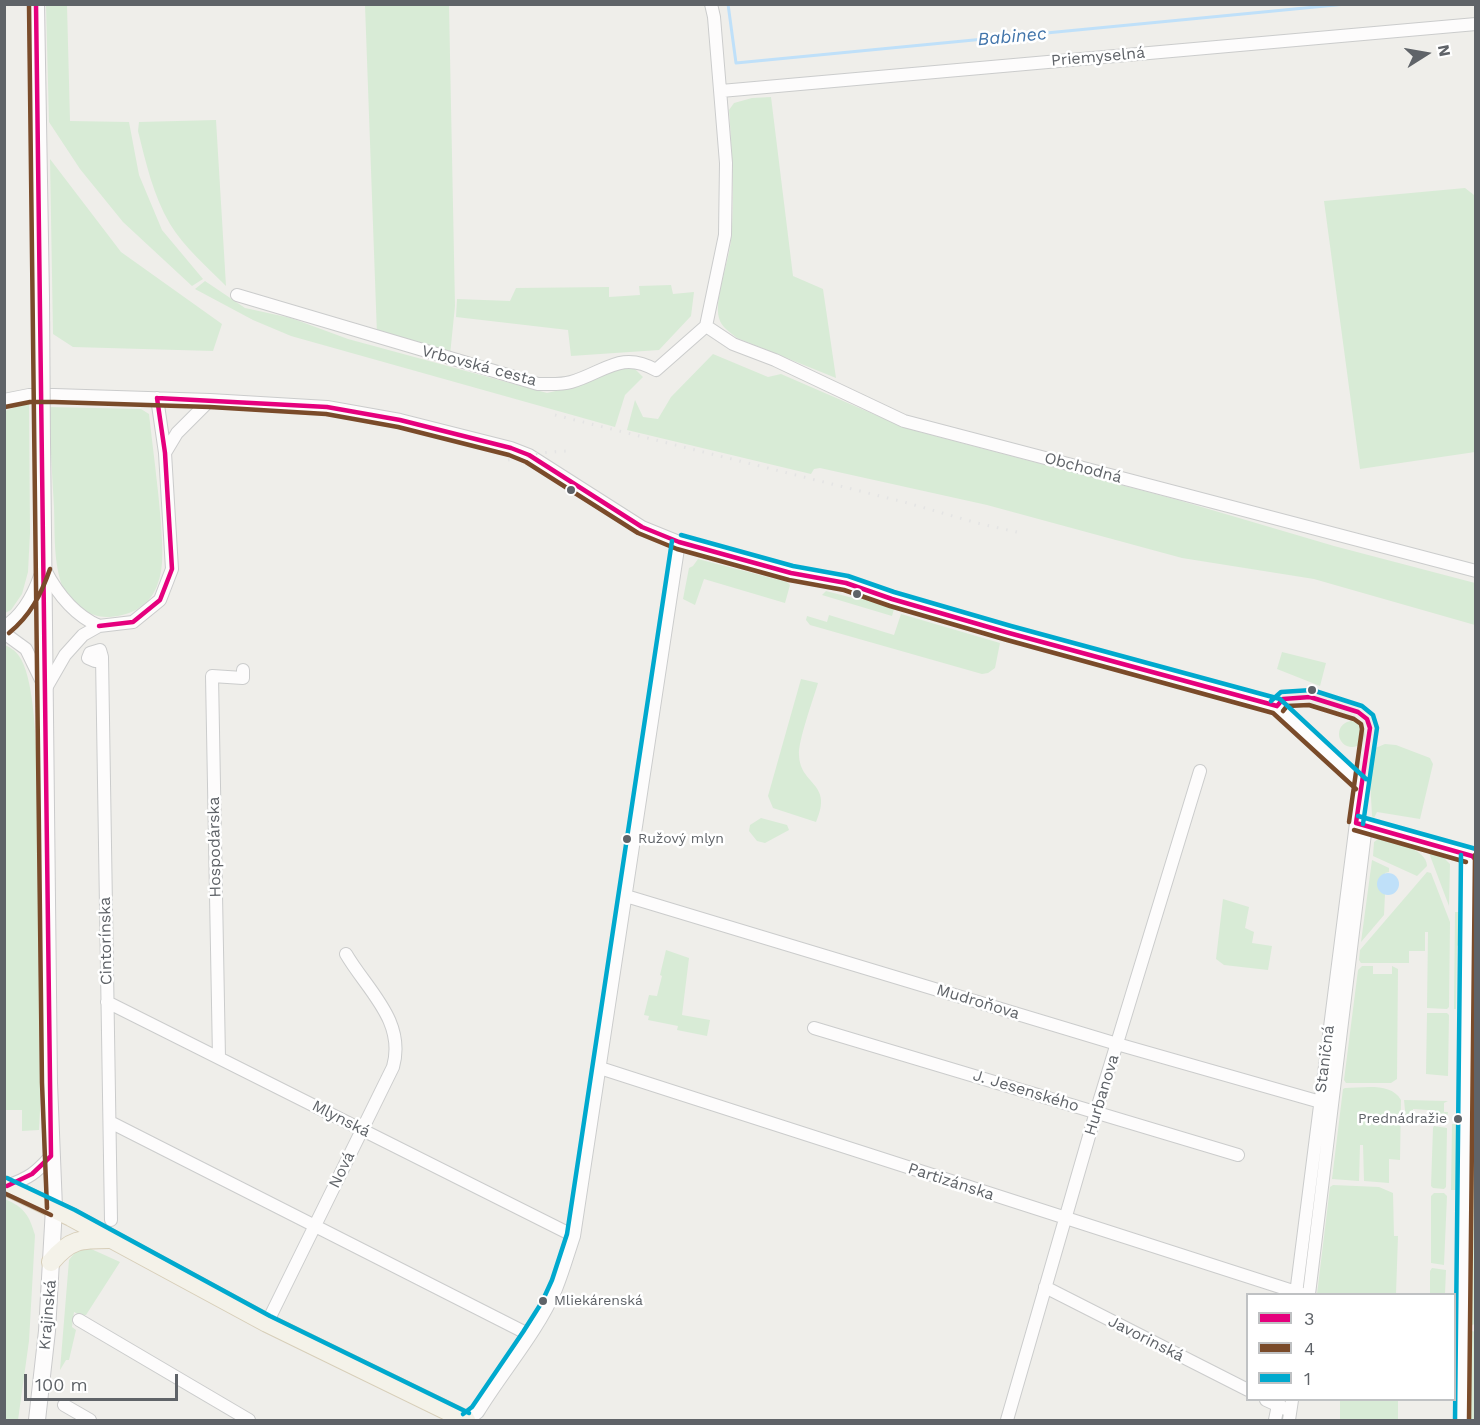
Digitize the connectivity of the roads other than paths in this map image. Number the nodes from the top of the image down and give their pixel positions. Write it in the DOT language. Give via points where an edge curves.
graph roads {
  1 [pos="36,4"];
  2 [pos="711,4"];
  3 [pos="1476,24"];
  4 [pos="721,91"];
  5 [pos="237,295"];
  6 [pos="706,326"];
  7 [pos="157,398"];
  8 [pos="4,400"];
  9 [pos="210,400"];
  10 [pos="165,453"];
  11 [pos="679,542"];
  12 [pos="43,566"];
  13 [pos="1476,571"];
  14 [pos="99,626"];
  15 [pos="4,627"];
  16 [pos="4,633"];
  17 [pos="101,661"];
  18 [pos="243,670"];
  19 [pos="45,689"];
  20 [pos="1200,771"];
  21 [pos="1361,824"];
  22 [pos="1473,857"];
  23 [pos="626,896"];
  24 [pos="346,954"];
  25 [pos="107,1002"];
  26 [pos="814,1028"];
  27 [pos="1117,1044"];
  28 [pos="219,1058"];
  29 [pos="600,1068"];
  30 [pos="1326,1104"];
  31 [pos="1096,1112"];
  32 [pos="110,1122"];
  33 [pos="362,1130"];
  34 [pos="51,1155"];
  35 [pos="1238,1155"];
  36 [pos="6,1185"];
  37 [pos="54,1208"];
  38 [pos="1065,1219"];
  39 [pos="111,1220"];
  40 [pos="315,1225"];
  41 [pos="574,1236"];
  42 [pos="111,1239"];
  43 [pos="51,1262"];
  44 [pos="1045,1287"];
  45 [pos="1298,1293"];
  46 [pos="1301,1293"];
  47 [pos="79,1320"];
  48 [pos="267,1323"];
  49 [pos="530,1335"];
  50 [pos="1246,1389"];
  51 [pos="1269,1401"];
  52 [pos="64,1405"];
  53 [pos="1286,1407"];
  54 [pos="36,1420"];
  55 [pos="90,1420"];
  56 [pos="249,1420"];
  57 [pos="467,1420"];
  58 [pos="1007,1420"];
  59 [pos="1275,1420"];
  60 [pos="1462,1420"];
  1 -- 12 [label="main road, bridge"];
  2 -- 4 [label="street"];
  3 -- 4 [label="street, Priemyselná"];
  4 -- 6 [label="street" via="727,183 725,235"];
  5 -- 6 [label="street, Vrbovská cesta" via="538,384 570,382 622,362 644,363 656,370"];
  6 -- 13 [label="street, Obchodná" via="733,344 903,421"];
  7 -- 8 [label="street" via="38,395"];
  7 -- 9 [label="street"];
  7 -- 10 [label="street"];
  9 -- 10 [label="street" via="177,433"];
  9 -- 11 [label="street" via="327,407 400,420 511,448 529,455 642,527"];
  10 -- 14 [label="street" via="172,569 160,600 133,622"];
  11 -- 21 [label="street, Staničná" via="791,573 846,583 892,600 1277,706 1361,784"];
  11 -- 23 [label="street"];
  12 -- 14 [label="street" via="67,604"];
  12 -- 15 [label="street" via="26,605"];
  12 -- 19 [label="main road"];
  14 -- 19 [label="street" via="79,638"];
  16 -- 19 [label="street" via="26,649"];
  17 -- 25 [label="street, Cintorínska"];
  18 -- 28 [label="street, Hospodárska" via="243,678 212,676"];
  19 -- 34 [label="main road"];
  20 -- 27 [label="street, Hurbanova"];
  21 -- 22 [label="street"];
  21 -- 30 [label="street, Staničná"];
  22 -- 60 [label="street"];
  23 -- 27 [label="street, Mudroňova"];
  23 -- 29 [label="street"];
  24 -- 33 [label="street, Nová" via="378,999 390,1023 397,1051"];
  25 -- 28 [label="street, Mlynská"];
  25 -- 32 [label="street, Cintorínska"];
  26 -- 31 [label="street, J. Jesenského"];
  27 -- 30 [label="street, Mudroňova"];
  27 -- 31 [label="street, Hurbanova"];
  28 -- 33 [label="street, Mlynská"];
  29 -- 38 [label="street, Partizánska"];
  29 -- 41 [label="street"];
  30 -- 46 [label="street, Staničná"];
  31 -- 35 [label="street, J. Jesenského"];
  31 -- 38 [label="street, Hurbanova"];
  32 -- 39 [label="street, Cintorínska"];
  32 -- 40 [label="street"];
  33 -- 40 [label="street, Nová"];
  33 -- 41 [label="street, Mlynská"];
  34 -- 36 [label="street" via="36,1173"];
  34 -- 37 [label="main road"];
  36 -- 37 [label="main road"];
  37 -- 42 [label="main road"];
  37 -- 43 [label="main road, Krajinská"];
  38 -- 44 [label="street, Hurbanova"];
  38 -- 45 [label="street, Partizánska"];
  40 -- 48 [label="street, Nová"];
  40 -- 49 [label="street"];
  41 -- 49 [label="street" via="556,1290"];
  42 -- 43 [label="main road" via="80,1239 62,1249"];
  42 -- 48 [label="main road"];
  43 -- 54 [label="main road, Krajinská"];
  44 -- 50 [label="street, Javorinská"];
  44 -- 58 [label="street, Hurbanova"];
  47 -- 56 [label="street"];
  48 -- 57 [label="main road"];
  49 -- 57 [label="street" via="478,1412"];
  51 -- 53 [label="street"];
  52 -- 55 [label="street"];
  53 -- 59 [label="street"];
}
